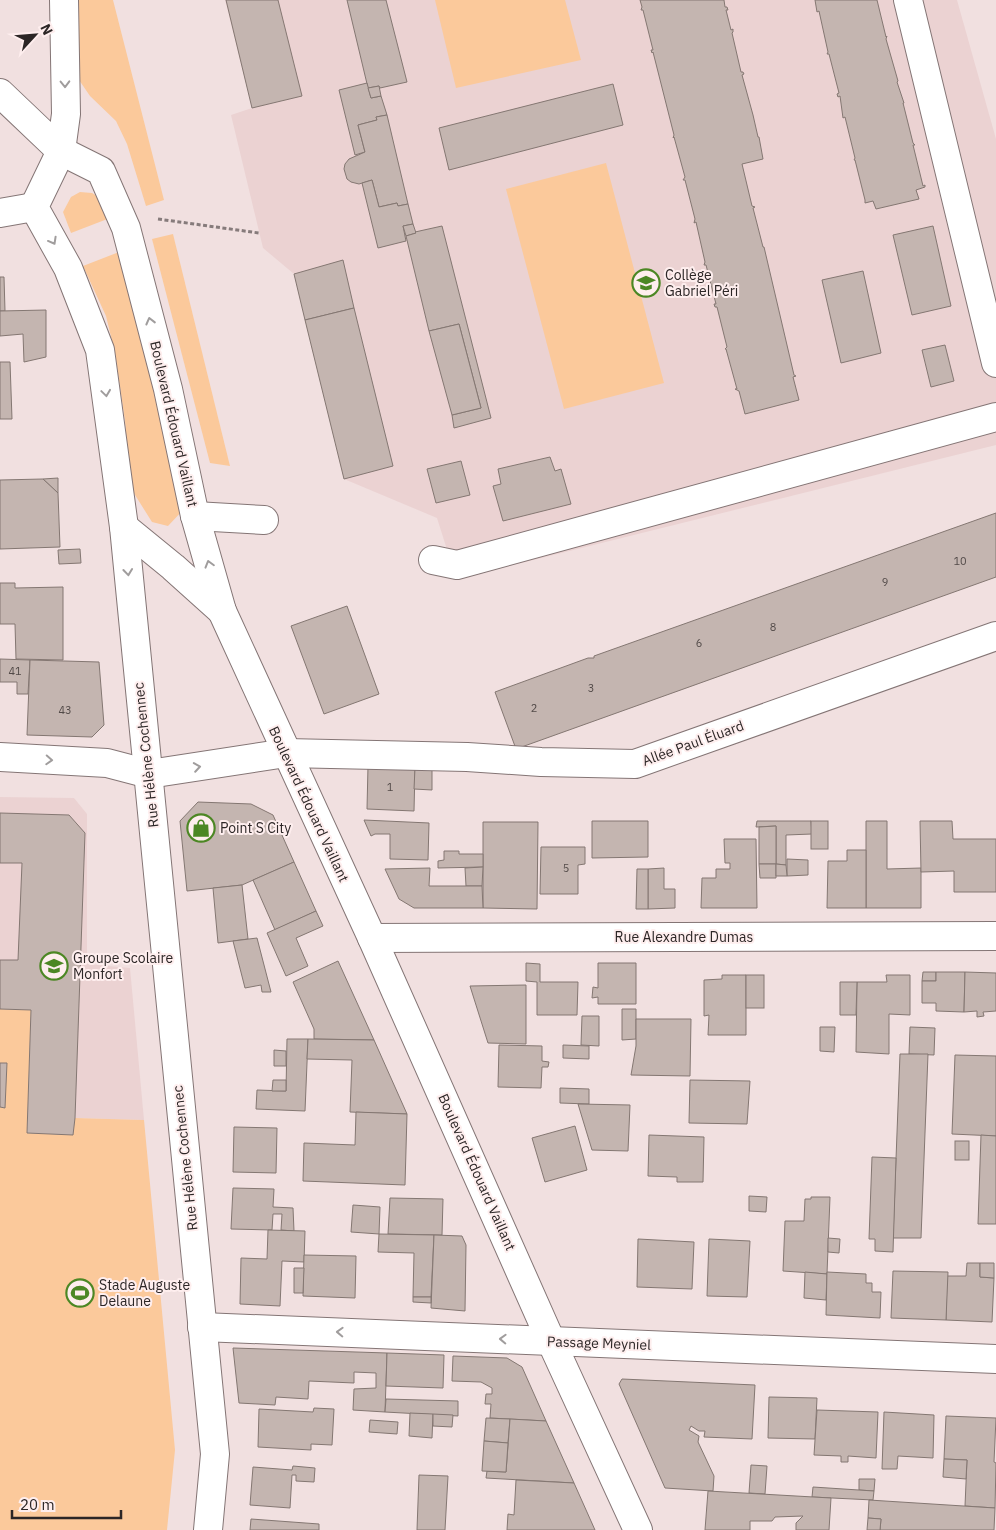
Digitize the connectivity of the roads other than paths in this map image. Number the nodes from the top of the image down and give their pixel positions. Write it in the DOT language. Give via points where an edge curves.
graph roads {
  1 [pos="64,0"];
  2 [pos="908,0"];
  3 [pos="0,93"];
  4 [pos="61,151"];
  5 [pos="34,207"];
  6 [pos="0,213"];
  7 [pos="996,363"];
  8 [pos="996,418"];
  9 [pos="195,516"];
  10 [pos="264,520"];
  11 [pos="124,527"];
  12 [pos="433,560"];
  13 [pos="222,611"];
  14 [pos="996,636"];
  15 [pos="286,753"];
  16 [pos="0,757"];
  17 [pos="149,774"];
  18 [pos="996,936"];
  19 [pos="372,938"];
  20 [pos="202,1327"];
  21 [pos="551,1341"];
  22 [pos="996,1359"];
  23 [pos="208,1530"];
  24 [pos="638,1530"];
  1 -- 4 [label="street, one-way" via="66,114"];
  2 -- 7 [label="street"];
  3 -- 4 [label="street, Boulevard Édouard Vaillant"];
  4 -- 5 [label="street"];
  9 -- 4 [label="street, Boulevard Édouard Vaillant, one-way" via="168,389 126,228 101,171"];
  5 -- 6 [label="street"];
  5 -- 11 [label="street, Rue Hélène Cochennec, one-way" via="68,268 100,350"];
  8 -- 12 [label="street" via="457,565"];
  9 -- 10 [label="street"];
  13 -- 9 [label="street, Boulevard Édouard Vaillant, one-way"];
  11 -- 13 [label="street"];
  11 -- 17 [label="street, Rue Hélène Cochennec, one-way"];
  13 -- 15 [label="street, Boulevard Édouard Vaillant"];
  14 -- 15 [label="street, Allée Paul Éluard" via="635,764"];
  17 -- 15 [label="street, Allée Paul Éluard, one-way"];
  15 -- 19 [label="street, Boulevard Édouard Vaillant"];
  16 -- 17 [label="street, one-way" via="107,763"];
  17 -- 20 [label="street, Rue Hélène Cochennec"];
  18 -- 19 [label="street, Rue Alexandre Dumas"];
  19 -- 21 [label="street, Boulevard Édouard Vaillant"];
  21 -- 20 [label="street, Passage Meyniel, one-way"];
  20 -- 23 [label="street, Rue Hélène Cochennec" via="215,1454"];
  21 -- 22 [label="street, Passage Meyniel"];
  21 -- 24 [label="street, Boulevard Édouard Vaillant"];
}
